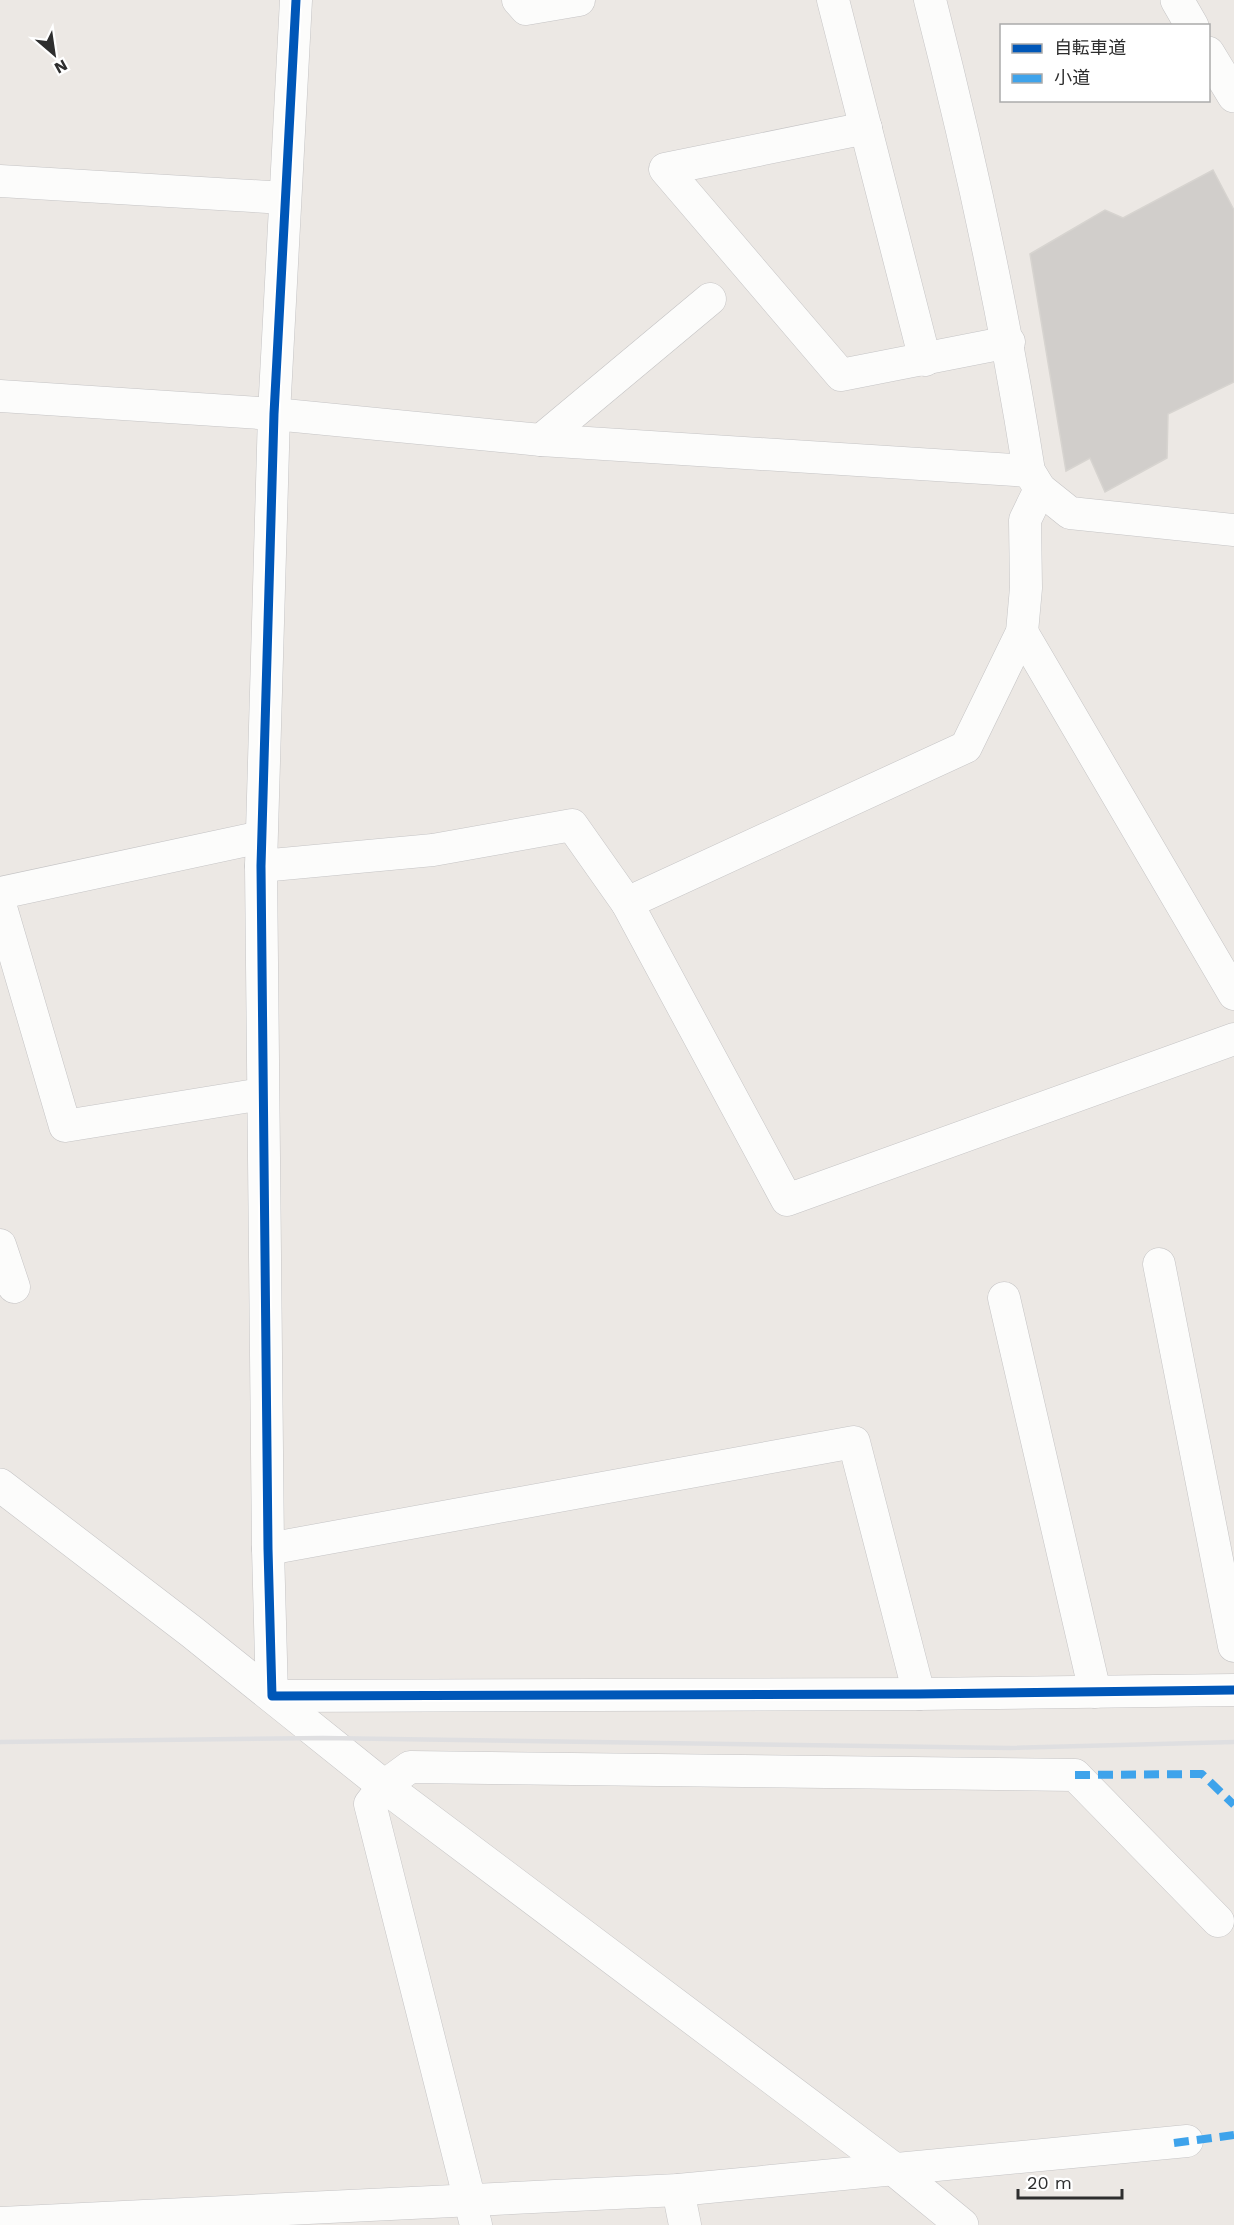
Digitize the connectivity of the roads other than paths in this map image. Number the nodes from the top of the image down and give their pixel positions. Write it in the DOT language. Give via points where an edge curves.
graph roads {
  1 [pos="296,0"];
  2 [pos="518,0"];
  3 [pos="579,0"];
  4 [pos="833,0"];
  5 [pos="930,0"];
  6 [pos="1177,0"];
  7 [pos="1191,24"];
  8 [pos="1210,55"];
  9 [pos="1234,96"];
  10 [pos="866,128"];
  11 [pos="0,181"];
  12 [pos="285,198"];
  13 [pos="710,299"];
  14 [pos="1009,342"];
  15 [pos="925,360"];
  16 [pos="0,396"];
  17 [pos="274,414"];
  18 [pos="541,440"];
  19 [pos="1035,480"];
  20 [pos="1234,530"];
  21 [pos="1022,632"];
  22 [pos="261,851"];
  23 [pos="0,893"];
  24 [pos="627,903"];
  25 [pos="0,904"];
  26 [pos="1234,994"];
  27 [pos="1234,1039"];
  28 [pos="262,1094"];
  29 [pos="0,1245"];
  30 [pos="1159,1264"];
  31 [pos="14,1287"];
  32 [pos="1004,1298"];
  33 [pos="0,1485"];
  34 [pos="268,1549"];
  35 [pos="1234,1646"];
  36 [pos="1234,1690"];
  37 [pos="1095,1692"];
  38 [pos="919,1694"];
  39 [pos="272,1696"];
  40 [pos="384,1786"];
  41 [pos="1218,1921"];
  42 [pos="1187,2141"];
  43 [pos="895,2170"];
  44 [pos="678,2190"];
  45 [pos="473,2214"];
  46 [pos="0,2223"];
  47 [pos="685,2225"];
  48 [pos="962,2225"];
  1 -- 12 [label="street"];
  2 -- 3 [label="street" via="525,9"];
  4 -- 10 [label="street"];
  5 -- 14 [label="street" via="962,124"];
  6 -- 7 [label="street"];
  8 -- 9 [label="street"];
  10 -- 15 [label="street"];
  10 -- 15 [label="street" via="665,169 841,375"];
  11 -- 12 [label="street"];
  12 -- 17 [label="street"];
  13 -- 18 [label="street"];
  14 -- 15 [label="street"];
  14 -- 19 [label="street"];
  16 -- 17 [label="street"];
  17 -- 18 [label="street"];
  17 -- 22 [label="street"];
  18 -- 19 [label="street"];
  19 -- 20 [label="street" via="1070,513"];
  19 -- 21 [label="street" via="1025,520"];
  21 -- 24 [label="street" via="966,747"];
  21 -- 26 [label="street"];
  22 -- 23 [label="street"];
  22 -- 24 [label="street" via="433,850 572,825"];
  22 -- 28 [label="street"];
  24 -- 27 [label="street" via="787,1200"];
  25 -- 28 [label="street" via="65,1126"];
  28 -- 34 [label="street"];
  29 -- 31 [label="street"];
  30 -- 35 [label="street"];
  32 -- 37 [label="street"];
  33 -- 39 [label="street"];
  34 -- 38 [label="street" via="854,1442"];
  34 -- 39 [label="street"];
  36 -- 37 [label="street"];
  37 -- 38 [label="street"];
  38 -- 39 [label="street"];
  39 -- 40 [label="street"];
  40 -- 41 [label="street" via="410,1767 1075,1775"];
  40 -- 43 [label="street"];
  40 -- 45 [label="street" via="370,1803"];
  42 -- 43 [label="street"];
  43 -- 44 [label="street"];
  43 -- 48 [label="street"];
  44 -- 45 [label="street"];
  44 -- 47 [label="street"];
  45 -- 46 [label="street"];
}
